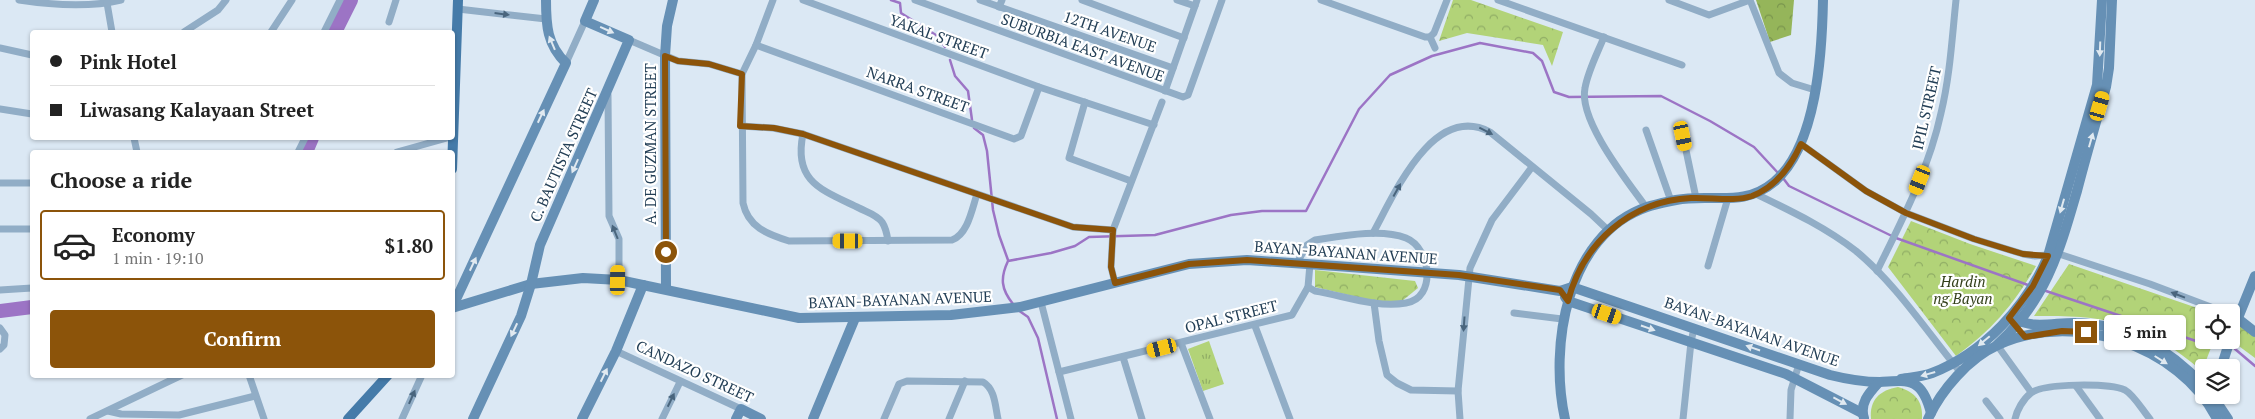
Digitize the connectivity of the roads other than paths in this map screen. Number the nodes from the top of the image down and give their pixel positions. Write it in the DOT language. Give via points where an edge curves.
graph roads {
  1 [pos="19,0"];
  2 [pos="121,0"];
  3 [pos="226,0"];
  4 [pos="292,0"];
  5 [pos="340,0"];
  6 [pos="396,0"];
  7 [pos="546,0"];
  8 [pos="594,0"];
  9 [pos="673,0"];
  10 [pos="773,0"];
  11 [pos="803,0"];
  12 [pos="915,0"];
  13 [pos="980,0"];
  14 [pos="1082,0"];
  15 [pos="1177,0"];
  16 [pos="1222,0"];
  17 [pos="1320,0"];
  18 [pos="1447,0"];
  19 [pos="1498,0"];
  20 [pos="1750,0"];
  21 [pos="1823,0"];
  22 [pos="1956,0"];
  23 [pos="2102,0"];
  24 [pos="2112,0"];
  25 [pos="1674,1"];
  26 [pos="1510,2"];
  27 [pos="107,3"];
  28 [pos="1196,3"];
  29 [pos="1001,4"];
  30 [pos="458,5"];
  31 [pos="546,19"];
  32 [pos="585,20"];
  33 [pos="389,22"];
  34 [pos="112,30"];
  35 [pos="187,30"];
  36 [pos="272,30"];
  37 [pos="325,30"];
  38 [pos="1430,37"];
  39 [pos="1604,37"];
  40 [pos="1184,38"];
  41 [pos="629,40"];
  42 [pos="756,45"];
  43 [pos="0,48"];
  44 [pos="1435,48"];
  45 [pos="30,55"];
  46 [pos="665,56"];
  47 [pos="455,61"];
  48 [pos="566,63"];
  49 [pos="1682,65"];
  50 [pos="1173,68"];
  51 [pos="742,74"];
  52 [pos="1039,88"];
  53 [pos="1815,90"];
  54 [pos="1165,91"];
  55 [pos="608,93"];
  56 [pos="1085,102"];
  57 [pos="1162,102"];
  58 [pos="0,109"];
  59 [pos="30,114"];
  60 [pos="1154,125"];
  61 [pos="740,126"];
  62 [pos="1646,130"];
  63 [pos="803,134"];
  64 [pos="1683,136"];
  65 [pos="438,140"];
  66 [pos="1801,144"];
  67 [pos="404,150"];
  68 [pos="1532,168"];
  69 [pos="1131,181"];
  70 [pos="0,182"];
  71 [pos="30,183"];
  72 [pos="978,194"];
  73 [pos="1756,194"];
  74 [pos="1696,198"];
  75 [pos="1728,198"];
  76 [pos="1671,201"];
  77 [pos="1646,207"];
  78 [pos="1906,213"];
  79 [pos="0,228"];
  80 [pos="30,229"];
  81 [pos="1609,231"];
  82 [pos="1374,233"];
  83 [pos="1113,235"];
  84 [pos="888,241"];
  85 [pos="2054,255"];
  86 [pos="1297,263"];
  87 [pos="1310,264"];
  88 [pos="1708,266"];
  89 [pos="1877,271"];
  90 [pos="1428,272"];
  91 [pos="1468,276"];
  92 [pos="2255,276"];
  93 [pos="618,280"];
  94 [pos="1115,283"];
  95 [pos="531,284"];
  96 [pos="643,285"];
  97 [pos="1308,287"];
  98 [pos="1572,287"];
  99 [pos="30,288"];
  100 [pos="666,289"];
  101 [pos="0,290"];
  102 [pos="1560,290"];
  103 [pos="1568,301"];
  104 [pos="455,302"];
  105 [pos="1041,302"];
  106 [pos="1374,303"];
  107 [pos="2203,304"];
  108 [pos="2240,305"];
  109 [pos="455,307"];
  110 [pos="1514,312"];
  111 [pos="855,318"];
  112 [pos="1562,318"];
  113 [pos="2014,321"];
  114 [pos="2240,321"];
  115 [pos="1255,326"];
  116 [pos="0,328"];
  117 [pos="1694,328"];
  118 [pos="2255,332"];
  119 [pos="2025,337"];
  120 [pos="1691,342"];
  121 [pos="1181,343"];
  122 [pos="1997,345"];
  123 [pos="0,349"];
  124 [pos="616,351"];
  125 [pos="1123,358"];
  126 [pos="1799,364"];
  127 [pos="1954,364"];
  128 [pos="1059,372"];
  129 [pos="1961,373"];
  130 [pos="2195,376"];
  131 [pos="1794,377"];
  132 [pos="176,378"];
  133 [pos="250,378"];
  134 [pos="385,378"];
  135 [pos="421,378"];
  136 [pos="1900,379"];
  137 [pos="965,381"];
  138 [pos="680,382"];
  139 [pos="1879,382"];
  140 [pos="2076,386"];
  141 [pos="2195,388"];
  142 [pos="1458,390"];
  143 [pos="2032,392"];
  144 [pos="255,396"];
  145 [pos="1986,401"];
  146 [pos="2212,404"];
  147 [pos="2215,404"];
  148 [pos="108,411"];
  149 [pos="739,414"];
  150 [pos="1863,416"];
  151 [pos="1930,416"];
  152 [pos="90,419"];
  153 [pos="264,419"];
  154 [pos="348,419"];
  155 [pos="402,419"];
  156 [pos="473,419"];
  157 [pos="582,419"];
  158 [pos="662,419"];
  159 [pos="761,419"];
  160 [pos="813,419"];
  161 [pos="884,419"];
  162 [pos="949,419"];
  163 [pos="998,419"];
  164 [pos="1071,419"];
  165 [pos="1142,419"];
  166 [pos="1210,419"];
  167 [pos="1290,419"];
  168 [pos="1460,419"];
  169 [pos="1565,419"];
  170 [pos="1683,419"];
  171 [pos="1790,419"];
  172 [pos="2000,419"];
  173 [pos="2015,419"];
  174 [pos="2100,419"];
  175 [pos="2150,419"];
  176 [pos="2217,419"];
  177 [pos="2228,419"];
  1 -- 27 [label="street" via="56,4"];
  2 -- 27 [label="street"];
  3 -- 35 [label="street" via="218,10"];
  4 -- 36 [label="street"];
  5 -- 37 [label="street"];
  6 -- 33 [label="street"];
  7 -- 31 [label="street"];
  8 -- 32 [label="street"];
  9 -- 46 [label="street, A. DE GUZMAN STREET"];
  10 -- 42 [label="street"];
  11 -- 52 [label="street, YAKAL STREET"];
  12 -- 54 [label="street, SUBURBIA EAST AVENUE"];
  13 -- 29 [label="street, 12TH AVENUE"];
  14 -- 40 [label="street"];
  15 -- 28 [label="street"];
  16 -- 54 [label="street, SUBURBIA EAST AVENUE" via="1186,97"];
  17 -- 38 [label="street"];
  18 -- 38 [label="street"];
  19 -- 26 [label="street"];
  20 -- 25 [label="street" via="1709,15"];
  20 -- 53 [label="street" via="1781,76"];
  21 -- 53 [label="street" via="1820,67"];
  22 -- 78 [label="street, IPIL STREET" via="1952,56 1941,114 1927,164"];
  23 -- 85 [label="street, one-way" via="2097,85"];
  85 -- 24 [label="street, one-way" via="2106,88"];
  26 -- 39 [label="street"];
  27 -- 34 [label="street"];
  28 -- 40 [label="street"];
  29 -- 50 [label="street, 12TH AVENUE"];
  30 -- 31 [label="street, one-way"];
  30 -- 47 [label="main road"];
  48 -- 31 [label="street, one-way" via="552,44"];
  32 -- 41 [label="street, one-way"];
  32 -- 48 [label="street"];
  38 -- 44 [label="street"];
  39 -- 49 [label="street"];
  39 -- 77 [label="street" via="1584,94 1600,141"];
  40 -- 50 [label="street"];
  41 -- 46 [label="street"];
  41 -- 55 [label="street, C. BAUTISTA STREET"];
  42 -- 51 [label="street"];
  42 -- 52 [label="street, NARRA STREET" via="1014,139 1021,136"];
  43 -- 45 [label="street"];
  46 -- 51 [label="street"];
  46 -- 100 [label="street, A. DE GUZMAN STREET"];
  104 -- 48 [label="street, one-way"];
  50 -- 54 [label="street"];
  51 -- 61 [label="street"];
  52 -- 56 [label="street, YAKAL STREET"];
  53 -- 66 [label="street"];
  93 -- 55 [label="street, one-way" via="618,240 609,216"];
  55 -- 95 [label="street, C. BAUTISTA STREET, one-way" via="540,245"];
  56 -- 60 [label="street, YAKAL STREET"];
  56 -- 69 [label="street" via="1068,156"];
  57 -- 60 [label="street"];
  58 -- 59 [label="street"];
  60 -- 69 [label="street"];
  61 -- 63 [label="street"];
  61 -- 84 [label="street" via="743,203 754,225 766,234 789,241"];
  62 -- 76 [label="street"];
  63 -- 72 [label="street"];
  63 -- 84 [label="street" via="800,155 810,181 882,221"];
  64 -- 74 [label="street"];
  65 -- 67 [label="street"];
  66 -- 73 [label="street" via="1782,174"];
  66 -- 78 [label="street" via="1866,191"];
  68 -- 81 [label="street"];
  82 -- 68 [label="street, one-way" via="1421,153 1446,131 1470,126 1485,129"];
  68 -- 91 [label="street" via="1492,220"];
  69 -- 83 [label="street"];
  70 -- 71 [label="street"];
  72 -- 83 [label="street" via="1073,227"];
  72 -- 84 [label="street" via="959,237 952,240"];
  73 -- 75 [label="street"];
  73 -- 89 [label="street" via="1823,228"];
  74 -- 75 [label="street"];
  74 -- 76 [label="street"];
  75 -- 88 [label="street"];
  76 -- 77 [label="street"];
  77 -- 81 [label="street"];
  78 -- 85 [label="street" via="2023,254"];
  78 -- 89 [label="street, IPIL STREET"];
  79 -- 80 [label="street"];
  81 -- 98 [label="street" via="1595,246"];
  82 -- 86 [label="street" via="1315,240 1307,246"];
  82 -- 90 [label="street" via="1405,238 1415,244"];
  83 -- 94 [label="street" via="1111,267"];
  107 -- 85 [label="street, one-way"];
  85 -- 113 [label="street" via="2037,288"];
  86 -- 87 [label="street, BAYAN-BAYANAN AVENUE"];
  86 -- 94 [label="street, BAYAN-BAYANAN AVENUE" via="1247,260 1189,264"];
  87 -- 90 [label="street, BAYAN-BAYANAN AVENUE"];
  87 -- 97 [label="street, OPAL STREET"];
  89 -- 127 [label="street"];
  90 -- 91 [label="street, BAYAN-BAYANAN AVENUE"];
  90 -- 106 [label="street" via="1420,296 1408,303"];
  91 -- 102 [label="street, BAYAN-BAYANAN AVENUE"];
  91 -- 142 [label="street, one-way"];
  92 -- 108 [label="street"];
  93 -- 95 [label="street, BAYAN-BAYANAN AVENUE" via="583,278"];
  93 -- 96 [label="street, BAYAN-BAYANAN AVENUE"];
  94 -- 105 [label="street, BAYAN-BAYANAN AVENUE"];
  95 -- 109 [label="street, BAYAN-BAYANAN AVENUE"];
  95 -- 156 [label="street, C. BAUTISTA STREET, one-way" via="521,316"];
  96 -- 100 [label="street, BAYAN-BAYANAN AVENUE"];
  96 -- 124 [label="street"];
  97 -- 106 [label="street"];
  97 -- 115 [label="street, OPAL STREET" via="1292,315"];
  98 -- 102 [label="street, BAYAN-BAYANAN AVENUE"];
  98 -- 103 [label="street"];
  98 -- 117 [label="street, BAYAN-BAYANAN AVENUE"];
  99 -- 101 [label="street"];
  100 -- 111 [label="street, BAYAN-BAYANAN AVENUE" via="784,316"];
  102 -- 103 [label="street"];
  103 -- 112 [label="street"];
  103 -- 120 [label="street, BAYAN-BAYANAN AVENUE, one-way"];
  105 -- 111 [label="street, BAYAN-BAYANAN AVENUE" via="1004,310 951,315"];
  105 -- 128 [label="street"];
  106 -- 142 [label="street" via="1384,365 1389,377 1411,390"];
  110 -- 112 [label="street"];
  111 -- 160 [label="street"];
  112 -- 169 [label="street" via="1560,386"];
  113 -- 119 [label="street"];
  113 -- 122 [label="street"];
  113 -- 127 [label="street, one-way"];
  113 -- 130 [label="street" via="2028,324 2083,323 2128,333 2167,352"];
  114 -- 118 [label="street"];
  115 -- 121 [label="street, OPAL STREET"];
  115 -- 167 [label="street"];
  116 -- 123 [label="street" via="4,334 4,345"];
  117 -- 120 [label="street"];
  126 -- 117 [label="street, BAYAN-BAYANAN AVENUE, one-way"];
  119 -- 122 [label="street"];
  119 -- 141 [label="street, one-way" via="2073,332 2115,339 2168,365"];
  120 -- 131 [label="street, BAYAN-BAYANAN AVENUE"];
  120 -- 170 [label="street"];
  121 -- 125 [label="street, OPAL STREET"];
  121 -- 166 [label="street"];
  122 -- 129 [label="street"];
  122 -- 143 [label="street"];
  124 -- 138 [label="street, CANDAZO STREET"];
  157 -- 124 [label="street, one-way"];
  125 -- 128 [label="street, OPAL STREET"];
  125 -- 165 [label="street"];
  126 -- 131 [label="street"];
  126 -- 139 [label="street, BAYAN-BAYANAN AVENUE" via="1853,381"];
  127 -- 129 [label="street"];
  127 -- 136 [label="street, one-way" via="1930,374"];
  128 -- 164 [label="street"];
  129 -- 151 [label="street"];
  131 -- 150 [label="street, BAYAN-BAYANAN AVENUE, one-way"];
  131 -- 171 [label="street"];
  132 -- 148 [label="street"];
  133 -- 144 [label="street"];
  134 -- 154 [label="main road"];
  155 -- 135 [label="street, one-way"];
  136 -- 139 [label="street, BAYAN-BAYANAN AVENUE"];
  136 -- 151 [label="street" via="1921,390 1928,400"];
  137 -- 161 [label="street" via="907,381 899,384"];
  137 -- 162 [label="street"];
  137 -- 163 [label="street" via="990,386"];
  138 -- 149 [label="street, CANDAZO STREET"];
  158 -- 138 [label="street, one-way"];
  139 -- 150 [label="street" via="1866,397"];
  140 -- 143 [label="street" via="2044,387"];
  140 -- 174 [label="street"];
  140 -- 175 [label="street" via="2106,386 2127,391"];
  142 -- 168 [label="street"];
  143 -- 173 [label="street" via="2024,400"];
  144 -- 148 [label="street" via="179,415"];
  144 -- 153 [label="street"];
  145 -- 172 [label="street"];
  146 -- 176 [label="street"];
  147 -- 177 [label="street"];
  148 -- 152 [label="street"];
  149 -- 159 [label="street, CANDAZO STREET"];
}
